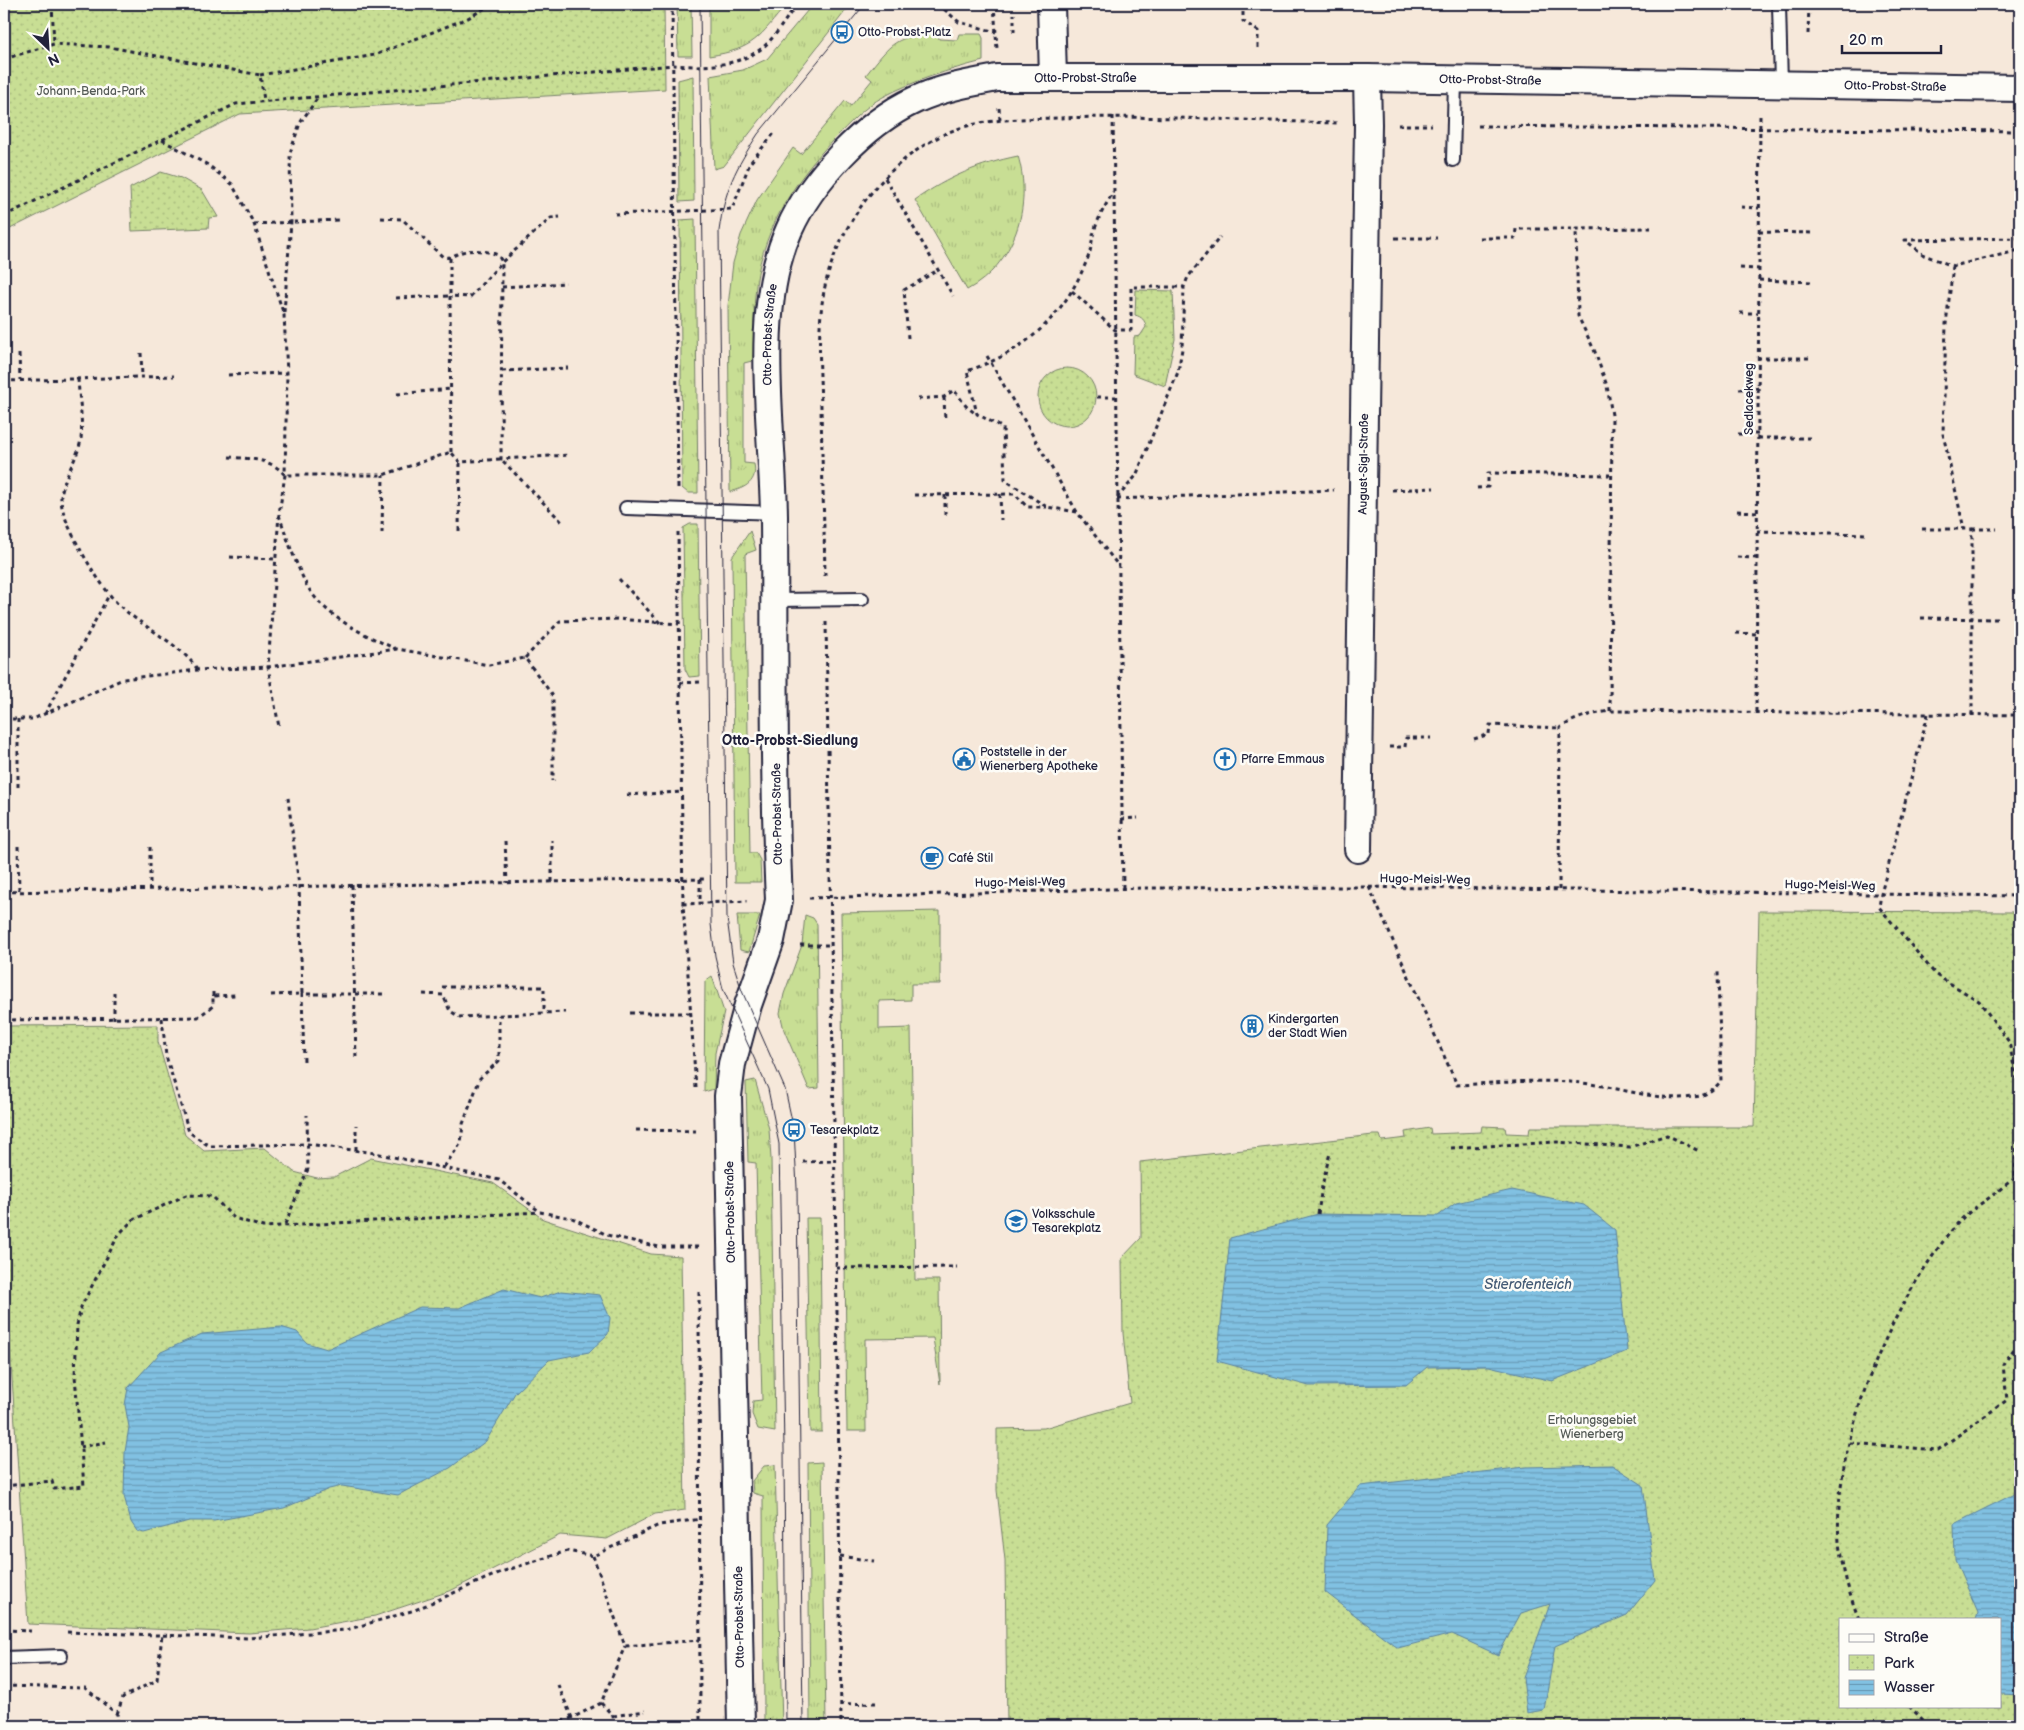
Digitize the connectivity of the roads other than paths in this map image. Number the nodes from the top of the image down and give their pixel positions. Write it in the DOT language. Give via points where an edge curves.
graph roads {
  1 [pos="1052,4"];
  2 [pos="1779,4"];
  3 [pos="1053,78"];
  4 [pos="1367,78"];
  5 [pos="1455,80"];
  6 [pos="1770,85"];
  7 [pos="2020,88"];
  8 [pos="1453,160"];
  9 [pos="626,508"];
  10 [pos="774,513"];
  11 [pos="862,599"];
  12 [pos="774,600"];
  13 [pos="1358,849"];
  14 [pos="61,1656"];
  15 [pos="4,1658"];
  16 [pos="741,1726"];
  1 -- 3 [label="street"];
  2 -- 6 [label="lane"];
  3 -- 4 [label="street, Otto-Probst-Straße"];
  3 -- 10 [label="street, Otto-Probst-Straße" via="982,81 914,100 864,134 830,168 804,202 789,229 774,276 768,338"];
  4 -- 5 [label="street, Otto-Probst-Straße"];
  4 -- 13 [label="street, August-Sigl-Straße"];
  5 -- 6 [label="street, Otto-Probst-Straße"];
  5 -- 8 [label="lane"];
  6 -- 7 [label="street, Otto-Probst-Straße"];
  9 -- 10 [label="lane"];
  10 -- 12 [label="street, Otto-Probst-Straße"];
  11 -- 12 [label="lane"];
  12 -- 16 [label="street, Otto-Probst-Straße" via="779,900 775,927 732,1064 728,1096"];
  14 -- 15 [label="lane"];
}
